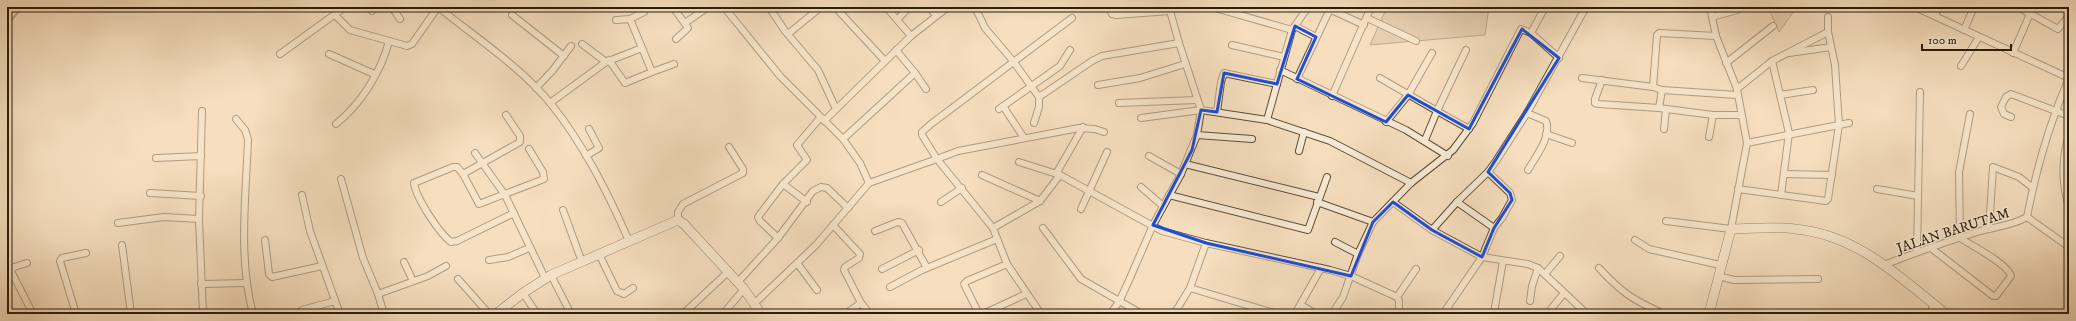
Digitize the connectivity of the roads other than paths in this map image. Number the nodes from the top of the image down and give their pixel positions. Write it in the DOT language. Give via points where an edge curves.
graph roads {
  1 [pos="345,7"];
  2 [pos="392,7"];
  3 [pos="438,7"];
  4 [pos="672,7"];
  5 [pos="708,7"];
  6 [pos="724,7"];
  7 [pos="769,7"];
  8 [pos="821,7"];
  9 [pos="835,7"];
  10 [pos="886,7"];
  11 [pos="909,7"];
  12 [pos="928,7"];
  13 [pos="948,7"];
  14 [pos="975,7"];
  15 [pos="1109,7"];
  16 [pos="1212,7"];
  17 [pos="1308,7"];
  18 [pos="1371,7"];
  19 [pos="1545,7"];
  20 [pos="1586,7"];
  21 [pos="1710,7"];
  22 [pos="1736,7"];
  23 [pos="1915,7"];
  24 [pos="1939,7"];
  25 [pos="1974,7"];
  26 [pos="2018,7"];
  27 [pos="1327,8"];
  28 [pos="1170,9"];
  29 [pos="644,12"];
  30 [pos="2030,14"];
  31 [pos="335,15"];
  32 [pos="512,15"];
  33 [pos="936,15"];
  34 [pos="1935,15"];
  35 [pos="2069,16"];
  36 [pos="1712,17"];
  37 [pos="1828,17"];
  38 [pos="1072,18"];
  39 [pos="1367,18"];
  40 [pos="400,19"];
  41 [pos="630,19"];
  42 [pos="898,19"];
  43 [pos="616,20"];
  44 [pos="685,23"];
  45 [pos="1364,25"];
  46 [pos="1773,26"];
  47 [pos="1293,28"];
  48 [pos="1964,30"];
  49 [pos="1828,32"];
  50 [pos="788,34"];
  51 [pos="1531,34"];
  52 [pos="911,36"];
  53 [pos="1716,36"];
  54 [pos="1316,37"];
  55 [pos="1979,37"];
  56 [pos="676,39"];
  57 [pos="388,41"];
  58 [pos="1416,41"];
  59 [pos="1179,43"];
  60 [pos="582,44"];
  61 [pos="1232,45"];
  62 [pos="571,46"];
  63 [pos="1831,47"];
  64 [pos="642,48"];
  65 [pos="896,50"];
  66 [pos="1070,50"];
  67 [pos="1466,50"];
  68 [pos="1432,53"];
  69 [pos="2013,53"];
  70 [pos="280,54"];
  71 [pos="330,54"];
  72 [pos="1784,54"];
  73 [pos="564,56"];
  74 [pos="1284,57"];
  75 [pos="1559,58"];
  76 [pos="1013,60"];
  77 [pos="608,61"];
  78 [pos="885,61"];
  79 [pos="1772,61"];
  80 [pos="1726,63"];
  81 [pos="674,64"];
  82 [pos="1185,64"];
  83 [pos="1961,66"];
  84 [pos="1280,70"];
  85 [pos="652,72"];
  86 [pos="915,73"];
  87 [pos="374,74"];
  88 [pos="1380,78"];
  89 [pos="1582,78"];
  90 [pos="2069,78"];
  91 [pos="1297,79"];
  92 [pos="1602,80"];
  93 [pos="1277,84"];
  94 [pos="1098,85"];
  95 [pos="1032,86"];
  96 [pos="1653,87"];
  97 [pos="536,88"];
  98 [pos="926,89"];
  99 [pos="1662,90"];
  100 [pos="1813,90"];
  101 [pos="1737,92"];
  102 [pos="1920,92"];
  103 [pos="1408,95"];
  104 [pos="1332,96"];
  105 [pos="1780,96"];
  106 [pos="1039,97"];
  107 [pos="1197,100"];
  108 [pos="1119,102"];
  109 [pos="550,103"];
  110 [pos="1659,108"];
  111 [pos="836,109"];
  112 [pos="1666,109"];
  113 [pos="1201,110"];
  114 [pos="202,111"];
  115 [pos="1437,111"];
  116 [pos="2056,111"];
  117 [pos="1217,112"];
  118 [pos="1527,113"];
  119 [pos="1970,114"];
  120 [pos="506,115"];
  121 [pos="1713,115"];
  122 [pos="1741,115"];
  123 [pos="2069,116"];
  124 [pos="2011,117"];
  125 [pos="1141,118"];
  126 [pos="236,119"];
  127 [pos="822,120"];
  128 [pos="1267,120"];
  129 [pos="1386,122"];
  130 [pos="1034,123"];
  131 [pos="1849,123"];
  132 [pos="336,124"];
  133 [pos="1839,125"];
  134 [pos="1083,127"];
  135 [pos="589,129"];
  136 [pos="1469,129"];
  137 [pos="1664,129"];
  138 [pos="1104,132"];
  139 [pos="1304,132"];
  140 [pos="1790,133"];
  141 [pos="1546,134"];
  142 [pos="2069,134"];
  143 [pos="1197,135"];
  144 [pos="1709,137"];
  145 [pos="1024,138"];
  146 [pos="843,139"];
  147 [pos="1252,139"];
  148 [pos="1425,140"];
  149 [pos="1572,143"];
  150 [pos="1747,143"];
  151 [pos="729,147"];
  152 [pos="529,149"];
  153 [pos="1299,151"];
  154 [pos="1107,152"];
  155 [pos="475,153"];
  156 [pos="202,156"];
  157 [pos="586,156"];
  158 [pos="1149,156"];
  159 [pos="1448,156"];
  160 [pos="156,158"];
  161 [pos="937,159"];
  162 [pos="1019,162"];
  163 [pos="483,164"];
  164 [pos="1185,164"];
  165 [pos="1528,170"];
  166 [pos="1488,172"];
  167 [pos="464,174"];
  168 [pos="1058,174"];
  169 [pos="1181,174"];
  170 [pos="1784,174"];
  171 [pos="982,175"];
  172 [pos="1832,175"];
  173 [pos="1327,176"];
  174 [pos="341,179"];
  175 [pos="1411,183"];
  176 [pos="783,184"];
  177 [pos="869,184"];
  178 [pos="962,188"];
  179 [pos="1141,188"];
  180 [pos="2033,188"];
  181 [pos="1088,189"];
  182 [pos="1738,189"];
  183 [pos="1878,190"];
  184 [pos="150,194"];
  185 [pos="505,194"];
  186 [pos="302,195"];
  187 [pos="1169,195"];
  188 [pos="1781,195"];
  189 [pos="201,196"];
  190 [pos="1918,196"];
  191 [pos="1318,200"];
  192 [pos="1040,201"];
  193 [pos="806,202"];
  194 [pos="941,202"];
  195 [pos="1393,202"];
  196 [pos="1457,202"];
  197 [pos="1163,206"];
  198 [pos="2069,207"];
  199 [pos="848,208"];
  200 [pos="1081,209"];
  201 [pos="563,210"];
  202 [pos="514,213"];
  203 [pos="2027,217"];
  204 [pos="199,219"];
  205 [pos="678,220"];
  206 [pos="1666,221"];
  207 [pos="1373,222"];
  208 [pos="118,223"];
  209 [pos="832,225"];
  210 [pos="1153,225"];
  211 [pos="993,228"];
  212 [pos="1043,228"];
  213 [pos="1494,228"];
  214 [pos="1731,229"];
  215 [pos="1989,229"];
  216 [pos="1432,230"];
  217 [pos="875,231"];
  218 [pos="778,238"];
  219 [pos="1960,238"];
  220 [pos="997,239"];
  221 [pos="265,240"];
  222 [pos="1635,240"];
  223 [pos="629,241"];
  224 [pos="1335,242"];
  225 [pos="1206,243"];
  226 [pos="122,245"];
  227 [pos="2069,247"];
  228 [pos="529,248"];
  229 [pos="1931,248"];
  230 [pos="919,250"];
  231 [pos="1917,252"];
  232 [pos="86,253"];
  233 [pos="599,254"];
  234 [pos="1358,254"];
  235 [pos="1560,256"];
  236 [pos="1482,257"];
  237 [pos="488,260"];
  238 [pos="1503,261"];
  239 [pos="404,262"];
  240 [pos="582,262"];
  241 [pos="26,263"];
  242 [pos="797,263"];
  243 [pos="1007,264"];
  244 [pos="1720,265"];
  245 [pos="1884,265"];
  246 [pos="322,266"];
  247 [pos="446,266"];
  248 [pos="882,268"];
  249 [pos="927,268"];
  250 [pos="1321,268"];
  251 [pos="1538,268"];
  252 [pos="1600,268"];
  253 [pos="1416,269"];
  254 [pos="728,272"];
  255 [pos="1545,274"];
  256 [pos="1351,276"];
  257 [pos="1718,276"];
  258 [pos="548,277"];
  259 [pos="458,278"];
  260 [pos="1818,279"];
  261 [pos="413,281"];
  262 [pos="247,283"];
  263 [pos="201,284"];
  264 [pos="741,286"];
  265 [pos="890,287"];
  266 [pos="633,288"];
  267 [pos="1190,288"];
  268 [pos="817,290"];
  269 [pos="523,293"];
  270 [pos="1564,293"];
  271 [pos="378,294"];
  272 [pos="1026,294"];
  273 [pos="1397,297"];
  274 [pos="335,301"];
  275 [pos="1530,301"];
  276 [pos="1119,302"];
  277 [pos="755,303"];
  278 [pos="861,303"];
  279 [pos="1934,304"];
  280 [pos="1301,305"];
  281 [pos="1495,307"];
  282 [pos="33,314"];
  283 [pos="76,314"];
  284 [pos="131,314"];
  285 [pos="203,314"];
  286 [pos="253,314"];
  287 [pos="298,314"];
  288 [pos="340,314"];
  289 [pos="384,314"];
  290 [pos="495,314"];
  291 [pos="537,314"];
  292 [pos="571,314"];
  293 [pos="682,314"];
  294 [pos="723,314"];
  295 [pos="761,314"];
  296 [pos="846,314"];
  297 [pos="870,314"];
  298 [pos="979,314"];
  299 [pos="984,314"];
  300 [pos="1041,314"];
  301 [pos="1110,314"];
  302 [pos="1142,314"];
  303 [pos="1174,314"];
  304 [pos="1277,314"];
  305 [pos="1295,314"];
  306 [pos="1316,314"];
  307 [pos="1332,314"];
  308 [pos="1399,314"];
  309 [pos="1443,314"];
  310 [pos="1547,314"];
  311 [pos="1587,314"];
  312 [pos="1664,314"];
  313 [pos="1709,314"];
  314 [pos="1930,314"];
  315 [pos="1946,314"];
  1 -- 31 [label="street"];
  2 -- 40 [label="street"];
  3 -- 57 [label="street" via="412,44 407,46"];
  3 -- 97 [label="street"];
  4 -- 44 [label="street"];
  5 -- 44 [label="street"];
  6 -- 127 [label="street" via="780,76"];
  7 -- 50 [label="street"];
  8 -- 50 [label="street"];
  9 -- 78 [label="street"];
  10 -- 42 [label="street"];
  11 -- 42 [label="street"];
  12 -- 33 [label="street"];
  13 -- 33 [label="street"];
  14 -- 76 [label="street" via="985,28"];
  15 -- 28 [label="street" via="1112,14 1116,15"];
  16 -- 47 [label="street"];
  17 -- 47 [label="street"];
  18 -- 39 [label="street"];
  19 -- 51 [label="street"];
  20 -- 75 [label="street"];
  21 -- 36 [label="street"];
  22 -- 36 [label="street" via="1737,10 1733,12"];
  23 -- 34 [label="street"];
  24 -- 34 [label="street"];
  25 -- 48 [label="street"];
  26 -- 30 [label="street"];
  27 -- 45 [label="street"];
  27 -- 54 [label="street"];
  28 -- 59 [label="street"];
  29 -- 41 [label="street"];
  30 -- 35 [label="street" via="2058,29"];
  30 -- 69 [label="street"];
  31 -- 57 [label="street" via="350,30"];
  31 -- 70 [label="street"];
  32 -- 73 [label="street"];
  33 -- 52 [label="street"];
  34 -- 48 [label="street"];
  36 -- 53 [label="street"];
  37 -- 49 [label="street"];
  38 -- 76 [label="street"];
  39 -- 45 [label="street"];
  39 -- 58 [label="street"];
  41 -- 43 [label="street"];
  41 -- 64 [label="street"];
  42 -- 52 [label="street"];
  44 -- 56 [label="street" via="688,28"];
  45 -- 104 [label="street"];
  46 -- 80 [label="street"];
  47 -- 54 [label="street"];
  47 -- 74 [label="street"];
  48 -- 55 [label="street"];
  49 -- 63 [label="street"];
  49 -- 72 [label="street"];
  50 -- 111 [label="street" via="818,70"];
  51 -- 75 [label="street"];
  51 -- 136 [label="street" via="1521,29"];
  52 -- 65 [label="street"];
  53 -- 80 [label="street"];
  53 -- 96 [label="street" via="1659,33"];
  54 -- 91 [label="street"];
  55 -- 69 [label="street"];
  55 -- 83 [label="street"];
  57 -- 87 [label="street" via="385,55"];
  59 -- 82 [label="street"];
  59 -- 106 [label="street" via="1102,56"];
  60 -- 77 [label="street"];
  61 -- 74 [label="street"];
  62 -- 73 [label="street"];
  63 -- 72 [label="street"];
  63 -- 133 [label="street" via="1835,65"];
  64 -- 77 [label="street"];
  64 -- 85 [label="street"];
  65 -- 78 [label="street"];
  65 -- 86 [label="street"];
  66 -- 95 [label="street" via="1060,66"];
  67 -- 115 [label="street"];
  68 -- 103 [label="street"];
  69 -- 90 [label="street"];
  71 -- 87 [label="street"];
  72 -- 79 [label="street"];
  73 -- 97 [label="street"];
  74 -- 84 [label="street"];
  75 -- 118 [label="street"];
  76 -- 95 [label="street"];
  76 -- 161 [label="street" via="922,132 923,139"];
  77 -- 85 [label="street" via="625,84"];
  77 -- 109 [label="street"];
  78 -- 111 [label="street"];
  79 -- 101 [label="street"];
  79 -- 105 [label="street"];
  80 -- 101 [label="street"];
  81 -- 85 [label="street"];
  82 -- 94 [label="street" via="1140,78"];
  82 -- 107 [label="street"];
  84 -- 91 [label="street"];
  84 -- 93 [label="street"];
  86 -- 98 [label="street"];
  86 -- 146 [label="street"];
  87 -- 132 [label="street" via="361,99"];
  88 -- 103 [label="street"];
  89 -- 92 [label="street"];
  90 -- 116 [label="street, JALAN BARUTAM"];
  91 -- 104 [label="street"];
  92 -- 96 [label="street"];
  92 -- 110 [label="street" via="1595,103"];
  93 -- 117 [label="street" via="1224,73"];
  93 -- 128 [label="street"];
  95 -- 106 [label="street"];
  95 -- 145 [label="street" via="1001,108"];
  96 -- 99 [label="street"];
  97 -- 109 [label="street"];
  99 -- 101 [label="street"];
  99 -- 110 [label="street"];
  100 -- 105 [label="street"];
  101 -- 122 [label="street"];
  102 -- 190 [label="street"];
  103 -- 115 [label="street"];
  103 -- 129 [label="street"];
  104 -- 129 [label="street"];
  105 -- 140 [label="street"];
  106 -- 130 [label="street"];
  107 -- 108 [label="street"];
  107 -- 113 [label="street"];
  109 -- 157 [label="street"];
  110 -- 112 [label="street"];
  111 -- 127 [label="street"];
  112 -- 121 [label="street"];
  112 -- 137 [label="street"];
  113 -- 117 [label="street"];
  113 -- 125 [label="street"];
  113 -- 143 [label="street"];
  114 -- 156 [label="street"];
  115 -- 136 [label="street"];
  115 -- 148 [label="street"];
  116 -- 123 [label="street"];
  116 -- 124 [label="street" via="2011,94 2006,97 2002,107 2004,114"];
  116 -- 180 [label="street, JALAN BARUTAM"];
  117 -- 128 [label="street"];
  118 -- 141 [label="street" via="1546,121"];
  118 -- 166 [label="street"];
  119 -- 219 [label="street" via="1959,172"];
  120 -- 163 [label="street" via="520,136 520,142"];
  121 -- 122 [label="street"];
  121 -- 144 [label="street"];
  122 -- 150 [label="street"];
  126 -- 262 [label="street" via="245,130 248,139 245,220"];
  127 -- 146 [label="street"];
  127 -- 176 [label="street" via="797,145 807,159"];
  128 -- 139 [label="street"];
  129 -- 148 [label="street"];
  131 -- 133 [label="street"];
  133 -- 140 [label="street"];
  133 -- 172 [label="street"];
  134 -- 138 [label="street"];
  134 -- 145 [label="street"];
  134 -- 168 [label="street"];
  135 -- 157 [label="street" via="599,148"];
  136 -- 159 [label="street"];
  139 -- 153 [label="street"];
  139 -- 175 [label="street" via="1330,141"];
  140 -- 150 [label="street"];
  140 -- 170 [label="street"];
  141 -- 149 [label="street"];
  141 -- 165 [label="street"];
  142 -- 198 [label="street" via="2062,169 2063,189"];
  143 -- 147 [label="street"];
  143 -- 164 [label="street"];
  145 -- 161 [label="street" via="958,151"];
  146 -- 177 [label="street" via="860,163"];
  148 -- 159 [label="street"];
  150 -- 182 [label="street"];
  151 -- 205 [label="street" via="743,169 742,173 683,204 678,212"];
  152 -- 185 [label="street" via="543,172 544,179"];
  154 -- 181 [label="street"];
  155 -- 163 [label="street"];
  156 -- 160 [label="street"];
  156 -- 189 [label="street"];
  157 -- 223 [label="street" via="607,192"];
  158 -- 169 [label="street"];
  159 -- 175 [label="street"];
  161 -- 177 [label="street"];
  161 -- 178 [label="street"];
  162 -- 168 [label="street"];
  163 -- 167 [label="street"];
  163 -- 185 [label="street"];
  164 -- 169 [label="street"];
  164 -- 191 [label="street"];
  166 -- 196 [label="street"];
  166 -- 213 [label="street" via="1510,193 1512,200"];
  167 -- 185 [label="street" via="479,204"];
  167 -- 202 [label="street" via="453,167 414,184 442,236 451,242 457,242"];
  168 -- 181 [label="street"];
  168 -- 192 [label="street"];
  169 -- 187 [label="street"];
  170 -- 172 [label="street"];
  170 -- 188 [label="street"];
  171 -- 192 [label="street"];
  172 -- 188 [label="street" via="1826,201"];
  173 -- 191 [label="street"];
  174 -- 271 [label="street" via="363,258"];
  175 -- 195 [label="street"];
  176 -- 193 [label="street"];
  176 -- 218 [label="street" via="758,217"];
  177 -- 199 [label="street"];
  178 -- 194 [label="street"];
  178 -- 211 [label="street"];
  179 -- 197 [label="street"];
  180 -- 203 [label="street, JALAN BARUTAM"];
  180 -- 215 [label="street" via="2019,176 1993,167"];
  181 -- 200 [label="street"];
  181 -- 210 [label="street"];
  182 -- 188 [label="street"];
  182 -- 214 [label="street"];
  183 -- 190 [label="street"];
  184 -- 189 [label="street"];
  185 -- 202 [label="street"];
  186 -- 246 [label="street" via="310,231"];
  187 -- 191 [label="street" via="1308,230"];
  187 -- 197 [label="street"];
  189 -- 204 [label="street"];
  190 -- 231 [label="street"];
  191 -- 207 [label="street"];
  192 -- 211 [label="street"];
  193 -- 199 [label="street" via="813,191 825,187"];
  193 -- 218 [label="street"];
  195 -- 207 [label="street"];
  195 -- 216 [label="street"];
  196 -- 213 [label="street"];
  196 -- 216 [label="street"];
  197 -- 210 [label="street"];
  199 -- 209 [label="street"];
  201 -- 240 [label="street"];
  202 -- 228 [label="street"];
  203 -- 215 [label="street, JALAN BARUTAM"];
  203 -- 227 [label="street"];
  204 -- 208 [label="street" via="164,217"];
  204 -- 263 [label="street"];
  205 -- 223 [label="street"];
  205 -- 254 [label="street"];
  206 -- 214 [label="street"];
  207 -- 234 [label="street"];
  209 -- 242 [label="street"];
  209 -- 278 [label="street" via="860,254 859,258 844,270"];
  210 -- 225 [label="street"];
  210 -- 276 [label="street"];
  211 -- 220 [label="street"];
  212 -- 276 [label="street" via="1081,279"];
  213 -- 236 [label="street"];
  214 -- 244 [label="street"];
  214 -- 245 [label="street" via="1794,228 1819,232 1864,250"];
  215 -- 219 [label="street, JALAN BARUTAM"];
  216 -- 236 [label="street"];
  217 -- 230 [label="street" via="900,222"];
  218 -- 264 [label="street"];
  219 -- 229 [label="street, JALAN BARUTAM"];
  219 -- 229 [label="street" via="2011,274 1996,296"];
  220 -- 243 [label="street"];
  220 -- 249 [label="street"];
  221 -- 246 [label="street" via="269,274 272,277"];
  222 -- 244 [label="street" via="1648,249"];
  223 -- 233 [label="street"];
  224 -- 234 [label="street"];
  225 -- 250 [label="street"];
  225 -- 267 [label="street"];
  226 -- 284 [label="street"];
  228 -- 237 [label="street" via="508,257"];
  228 -- 258 [label="street"];
  229 -- 231 [label="street, JALAN BARUTAM"];
  230 -- 248 [label="street"];
  230 -- 249 [label="street"];
  231 -- 245 [label="street, JALAN BARUTAM"];
  232 -- 283 [label="street" via="62,258 60,261"];
  233 -- 240 [label="street"];
  233 -- 266 [label="street" via="617,291 624,294"];
  234 -- 256 [label="street"];
  235 -- 255 [label="street"];
  236 -- 238 [label="street"];
  236 -- 309 [label="street"];
  238 -- 251 [label="street"];
  238 -- 281 [label="street"];
  239 -- 261 [label="street"];
  240 -- 258 [label="street"];
  241 -- 282 [label="street" via="14,267 11,271"];
  242 -- 268 [label="street"];
  242 -- 277 [label="street"];
  243 -- 272 [label="street"];
  243 -- 298 [label="street" via="964,284"];
  244 -- 257 [label="street"];
  245 -- 279 [label="street"];
  246 -- 274 [label="street"];
  247 -- 261 [label="street"];
  249 -- 265 [label="street"];
  250 -- 256 [label="street"];
  250 -- 280 [label="street"];
  251 -- 255 [label="street"];
  251 -- 275 [label="street"];
  252 -- 312 [label="street" via="1635,301"];
  253 -- 273 [label="street"];
  254 -- 264 [label="street"];
  254 -- 293 [label="street"];
  255 -- 270 [label="street"];
  256 -- 273 [label="street"];
  256 -- 307 [label="street" via="1343,297"];
  257 -- 260 [label="street" via="1734,280"];
  257 -- 313 [label="street"];
  258 -- 269 [label="street"];
  258 -- 292 [label="street"];
  259 -- 290 [label="street"];
  261 -- 271 [label="street"];
  262 -- 263 [label="street"];
  262 -- 286 [label="street"];
  263 -- 285 [label="street"];
  264 -- 277 [label="street"];
  264 -- 294 [label="street"];
  267 -- 303 [label="street"];
  267 -- 304 [label="street"];
  269 -- 290 [label="street"];
  269 -- 291 [label="street"];
  270 -- 310 [label="street"];
  270 -- 311 [label="street"];
  271 -- 289 [label="street"];
  272 -- 299 [label="street"];
  272 -- 300 [label="street"];
  273 -- 308 [label="street"];
  274 -- 287 [label="street" via="302,310"];
  274 -- 288 [label="street"];
  276 -- 301 [label="street"];
  276 -- 302 [label="street"];
  277 -- 295 [label="street"];
  278 -- 296 [label="street"];
  278 -- 297 [label="street"];
  279 -- 314 [label="street"];
  279 -- 315 [label="street"];
  280 -- 305 [label="street"];
  280 -- 306 [label="street"];
}
